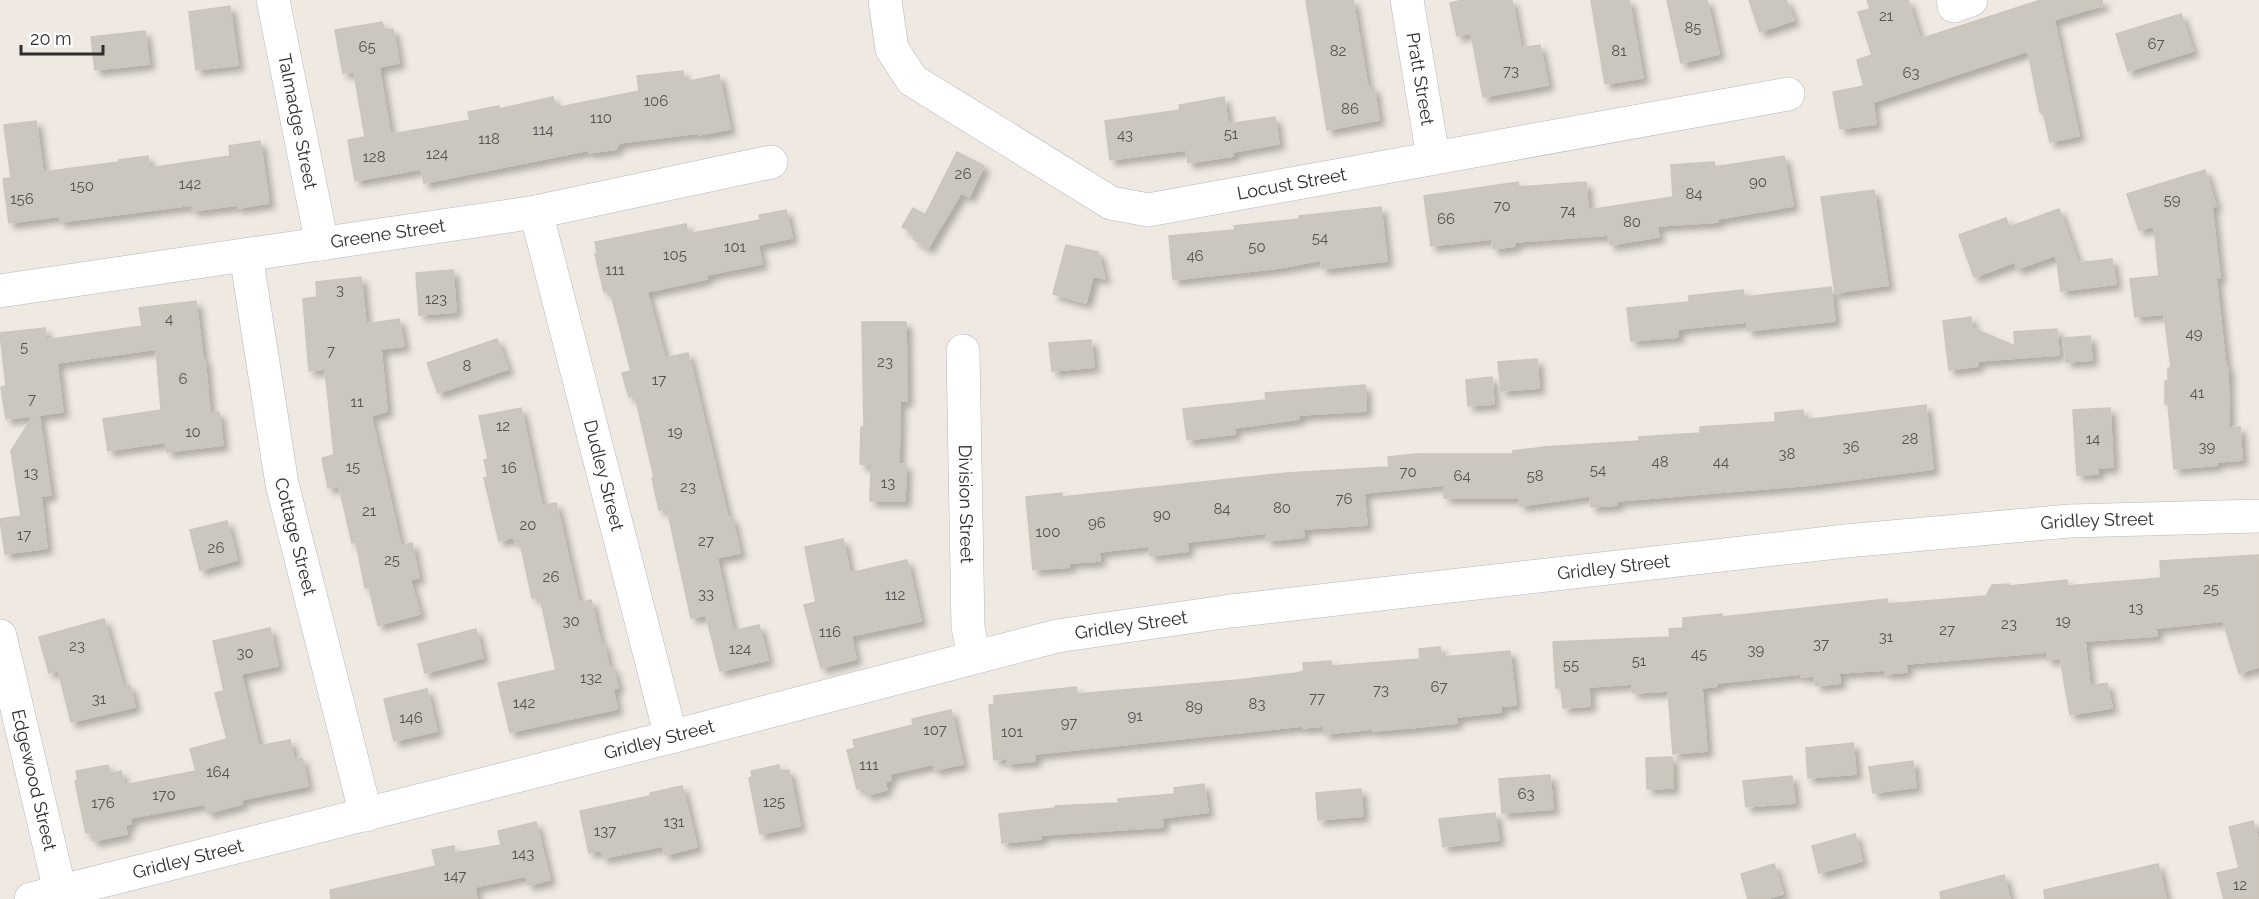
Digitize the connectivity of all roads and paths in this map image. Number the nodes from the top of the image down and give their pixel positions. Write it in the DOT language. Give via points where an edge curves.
graph roads {
  1 [pos="273,0"];
  2 [pos="885,0"];
  3 [pos="1407,0"];
  4 [pos="1953,0"];
  5 [pos="1971,0"];
  6 [pos="1788,94"];
  7 [pos="1433,157"];
  8 [pos="771,162"];
  9 [pos="536,212"];
  10 [pos="322,244"];
  11 [pos="246,255"];
  12 [pos="0,291"];
  13 [pos="963,351"];
  14 [pos="2259,516"];
  15 [pos="0,636"];
  16 [pos="974,657"];
  17 [pos="670,737"];
  18 [pos="366,815"];
  19 [pos="46,895"];
  1 -- 10 [label="street, Talmadge Street"];
  2 -- 7 [label="street, Locust Street" via="892,49 912,80 1111,203 1148,210"];
  3 -- 7 [label="street, Pratt Street"];
  4 -- 5 [label="street" via="1954,6"];
  6 -- 7 [label="street, Locust Street"];
  8 -- 9 [label="street, Greene Street"];
  9 -- 10 [label="street, Greene Street"];
  9 -- 17 [label="street, Dudley Street"];
  10 -- 11 [label="street, Greene Street"];
  11 -- 12 [label="street, Greene Street"];
  11 -- 18 [label="street, Cottage Street" via="282,484"];
  13 -- 16 [label="street, Division Street" via="968,627"];
  14 -- 16 [label="street, Gridley Street" via="2070,521 1846,541 1231,611 1057,636"];
  15 -- 19 [label="street, Edgewood Street"];
  16 -- 17 [label="street, Gridley Street"];
  17 -- 18 [label="street, Gridley Street"];
  18 -- 19 [label="street, Gridley Street"];
}
